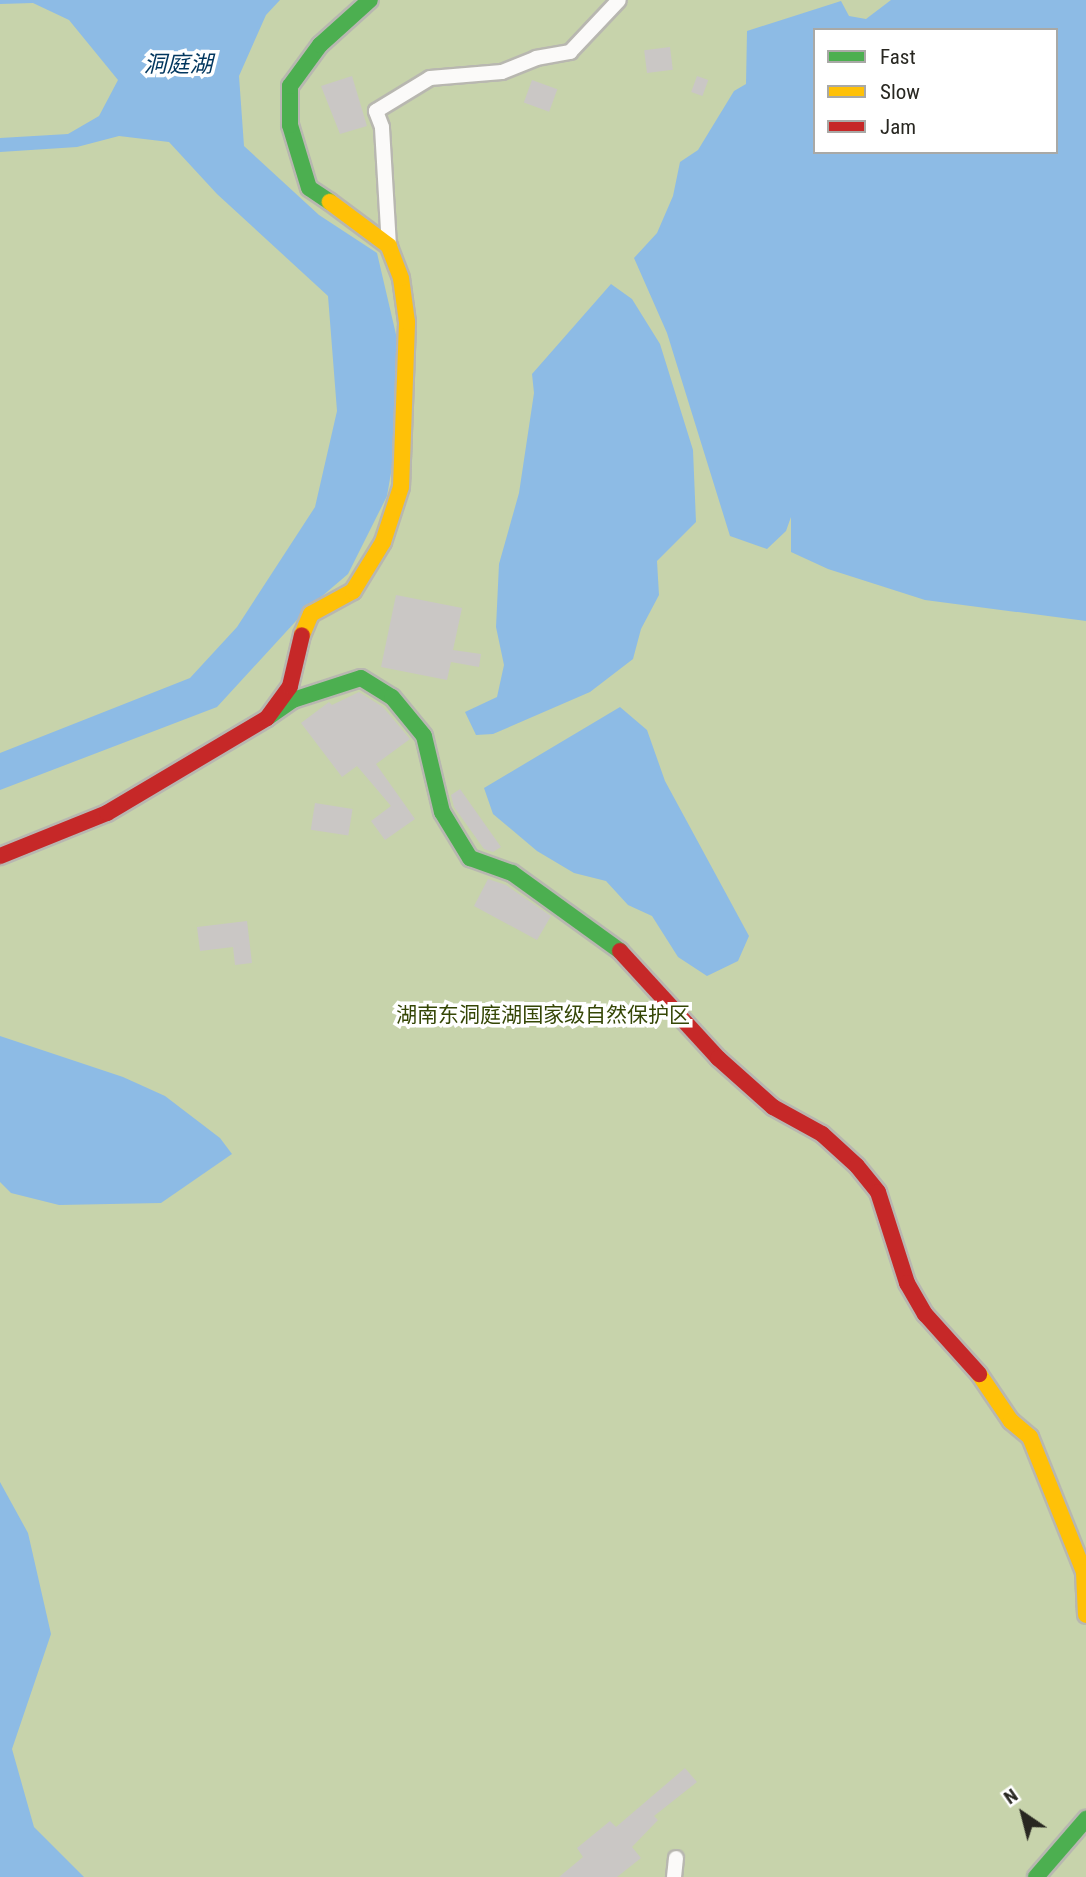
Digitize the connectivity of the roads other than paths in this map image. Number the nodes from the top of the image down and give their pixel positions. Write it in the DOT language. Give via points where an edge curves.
graph roads {
  1 [pos="370,0"];
  2 [pos="619,0"];
  3 [pos="390,246"];
  4 [pos="267,718"];
  5 [pos="0,856"];
  6 [pos="1086,1615"];
  7 [pos="1086,1819"];
  8 [pos="676,1858"];
  9 [pos="674,1877"];
  10 [pos="1036,1877"];
  1 -- 3 [label="street" via="320,46 290,86 290,125 309,188"];
  2 -- 3 [label="street" via="570,52 536,58 502,72 430,78 376,111 382,127"];
  3 -- 4 [label="street" via="401,278 407,322 401,487 383,542 353,591 311,614 297,647 290,686"];
  4 -- 5 [label="street" via="107,813"];
  4 -- 6 [label="street" via="293,700 361,678 392,697 424,736 442,812 470,858 512,873 601,935 746,1083 773,1107 822,1133 857,1166 878,1192 907,1283 925,1314 968,1358 1012,1421 1030,1437 1084,1572"];
  7 -- 10 [label="street"];
  8 -- 9 [label="street"];
}
